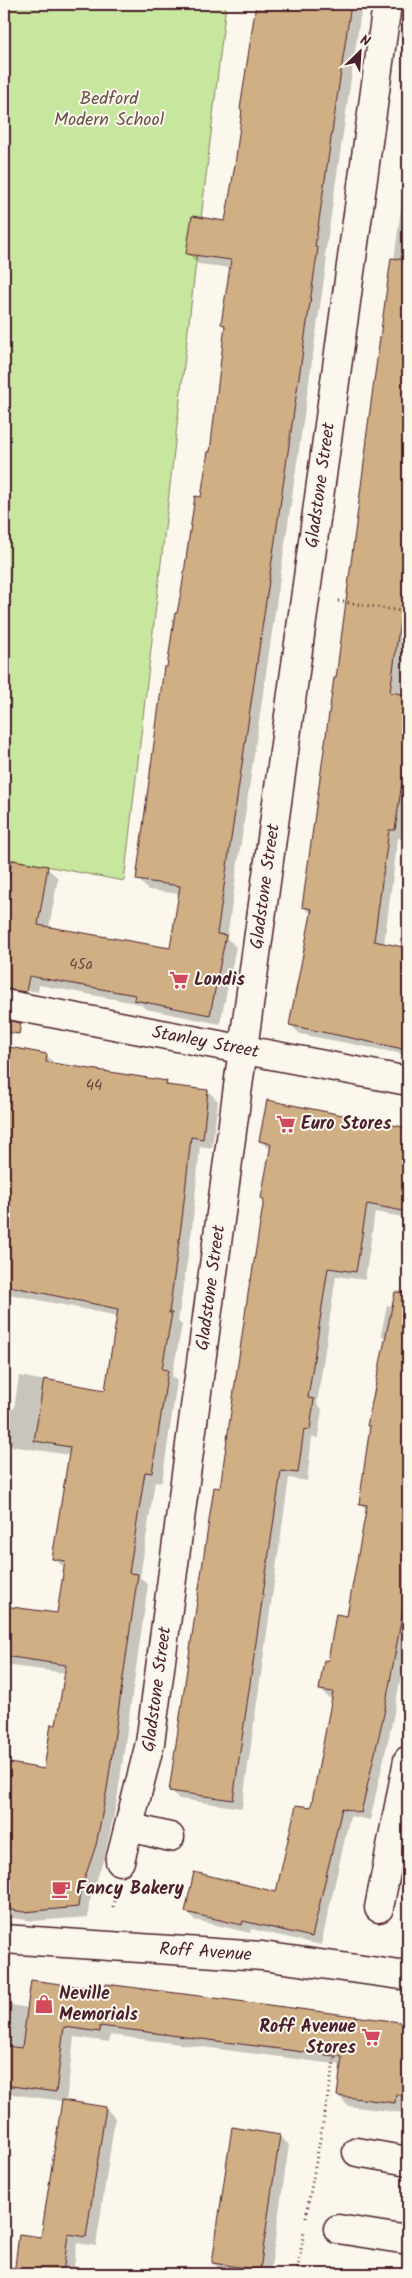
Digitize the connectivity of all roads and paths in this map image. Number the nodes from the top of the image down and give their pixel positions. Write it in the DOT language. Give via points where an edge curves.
graph roads {
  1 [pos="387,4"];
  2 [pos="306,595"];
  3 [pos="408,612"];
  4 [pos="4,1004"];
  5 [pos="243,1050"];
  6 [pos="408,1081"];
  7 [pos="408,1760"];
  8 [pos="129,1827"];
  9 [pos="170,1837"];
  10 [pos="120,1861"];
  11 [pos="397,1872"];
  12 [pos="379,1908"];
  13 [pos="4,1939"];
  14 [pos="408,1976"];
  15 [pos="335,2056"];
  16 [pos="358,2152"];
  17 [pos="408,2161"];
  18 [pos="338,2229"];
  19 [pos="408,2240"];
  20 [pos="298,2274"];
  21 [pos="305,2274"];
  1 -- 2 [label="street, Gladstone Street"];
  2 -- 3 [label="path"];
  2 -- 5 [label="street, Gladstone Street"];
  4 -- 5 [label="street, Stanley Street"];
  5 -- 6 [label="street, Stanley Street"];
  5 -- 8 [label="street, Gladstone Street" via="150,1743"];
  7 -- 11 [label="street"];
  8 -- 9 [label="street"];
  8 -- 10 [label="street, Gladstone Street"];
  11 -- 12 [label="street"];
  13 -- 14 [label="street, Roff Avenue" via="262,1956"];
  15 -- 20 [label="path"];
  16 -- 17 [label="street"];
  18 -- 19 [label="street"];
  20 -- 21 [label="path"];
}
